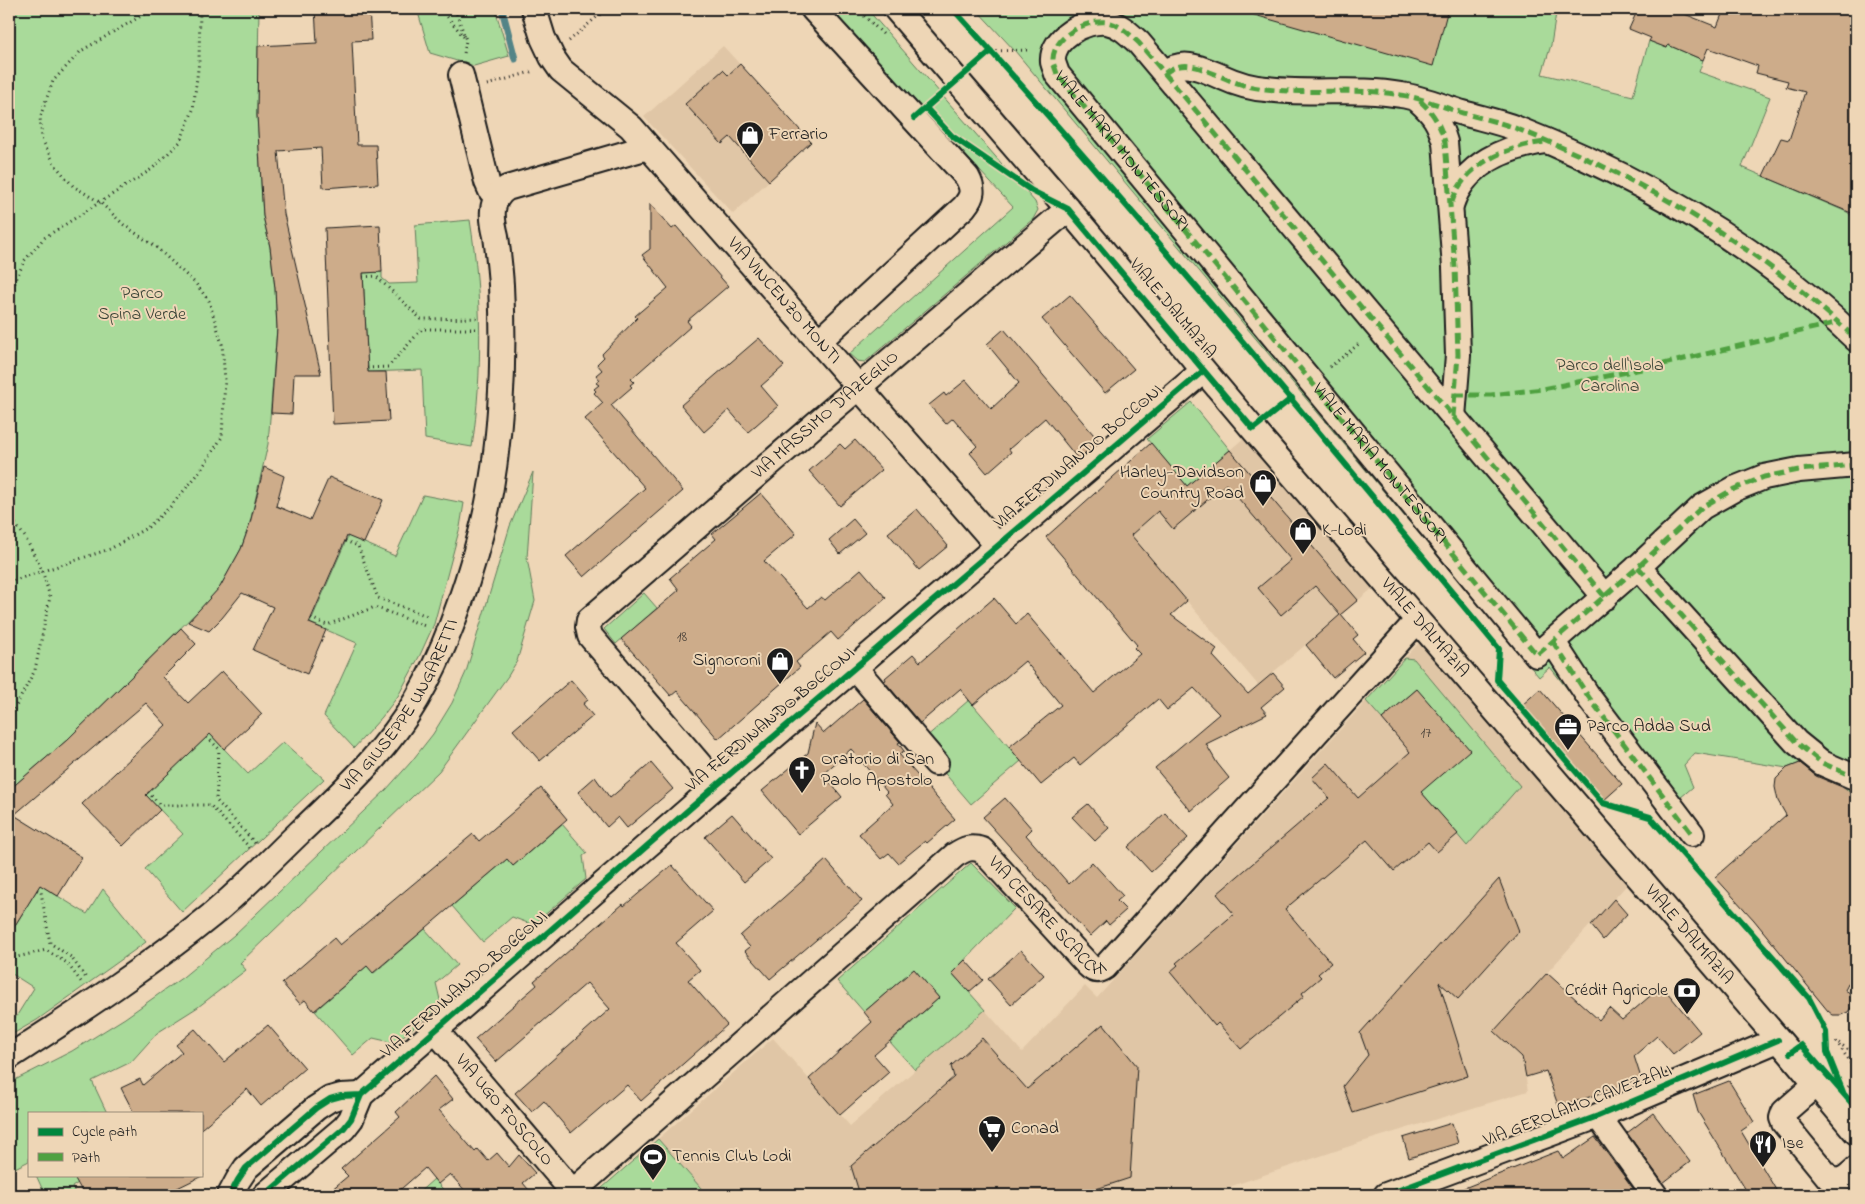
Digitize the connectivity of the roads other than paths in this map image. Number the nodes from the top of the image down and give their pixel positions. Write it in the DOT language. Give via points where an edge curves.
graph roads {
  1 [pos="534,9"];
  2 [pos="813,9"];
  3 [pos="896,9"];
  4 [pos="1165,73"];
  5 [pos="461,75"];
  6 [pos="1418,100"];
  7 [pos="1546,142"];
  8 [pos="648,148"];
  9 [pos="498,196"];
  10 [pos="1450,207"];
  11 [pos="1068,209"];
  12 [pos="1856,339"];
  13 [pos="819,341"];
  14 [pos="1204,371"];
  15 [pos="858,387"];
  16 [pos="1453,417"];
  17 [pos="1856,465"];
  18 [pos="998,546"];
  19 [pos="1638,567"];
  20 [pos="1605,597"];
  21 [pos="1417,621"];
  22 [pos="1545,648"];
  23 [pos="855,668"];
  24 [pos="936,763"];
  25 [pos="1856,776"];
  26 [pos="717,785"];
  27 [pos="1692,834"];
  28 [pos="435,1030"];
  29 [pos="1778,1040"];
  30 [pos="9,1057"];
  31 [pos="1816,1084"];
  32 [pos="361,1095"];
  33 [pos="1598,1116"];
  34 [pos="1856,1132"];
  35 [pos="1856,1169"];
  36 [pos="571,1194"];
  37 [pos="230,1195"];
  38 [pos="266,1195"];
  39 [pos="1386,1195"];
  40 [pos="1655,1195"];
  1 -- 8 [label="street, VIA VINCENZO MONTI" via="543,38 561,70 631,127"];
  2 -- 13 [label="street" via="968,177 973,188 972,198 964,207"];
  3 -- 11 [label="street, VIALE DALMAZIA"];
  4 -- 6 [label="street" via="1190,65 1222,78 1265,89 1375,92"];
  4 -- 16 [label="street, VIALE MARIA MONTESSORI"];
  4 -- 22 [label="street, VIALE MARIA MONTESSORI" via="1130,34 1108,22 1095,21 1079,26 1056,48 1053,61 1057,74 1312,382"];
  5 -- 9 [label="street" via="487,182"];
  6 -- 7 [label="street" via="1514,128"];
  6 -- 10 [label="street" via="1432,112 1446,142"];
  7 -- 10 [label="street" via="1512,149 1474,170 1455,193"];
  7 -- 12 [label="street" via="1617,172 1736,241 1817,303"];
  8 -- 9 [label="street" via="507,188"];
  8 -- 13 [label="street, VIA VINCENZO MONTI"];
  9 -- 30 [label="street, VIA GIUSEPPE UNGARETTI" via="492,212 501,284 499,408 494,461 482,529 466,587 450,630 417,699 383,749 216,912 95,1002"];
  10 -- 16 [label="street" via="1458,355"];
  11 -- 14 [label="street, VIALE DALMAZIA"];
  11 -- 15 [label="street, VIA MASSIMO D’AZEGLIO"];
  13 -- 15 [label="street, VIA VINCENZO MONTI"];
  14 -- 18 [label="street, VIA FERDINANDO BOCCONI"];
  14 -- 21 [label="street, VIALE DALMAZIA"];
  15 -- 18 [label="street, VIA VINCENZO MONTI"];
  15 -- 26 [label="street, VIA MASSIMO D’AZEGLIO" via="592,618 588,627 590,636"];
  16 -- 20 [label="street, VIALE MARIA MONTESSORI"];
  17 -- 19 [label="street" via="1799,470 1764,477 1734,489 1702,507"];
  18 -- 23 [label="street, VIA FERDINANDO BOCCONI"];
  19 -- 20 [label="street"];
  19 -- 25 [label="street" via="1796,742 1822,763"];
  20 -- 22 [label="street"];
  21 -- 29 [label="street, VIALE DALMAZIA"];
  21 -- 36 [label="street, VIA CESARE SCACCHI" via="1105,968 1093,970 982,850 964,849"];
  22 -- 27 [label="street, VIALE MARIA MONTESSORI" via="1590,699"];
  23 -- 24 [label="street"];
  23 -- 26 [label="street, VIA FERDINANDO BOCCONI"];
  26 -- 28 [label="street, VIA FERDINANDO BOCCONI"];
  28 -- 32 [label="street, VIA FERDINANDO BOCCONI"];
  28 -- 36 [label="street, VIA UGO FOSCOLO"];
  29 -- 31 [label="street, VIALE DALMAZIA"];
  29 -- 33 [label="street, VIA GEROLAMO CAVEZZALI"];
  31 -- 34 [label="street, VIALE DALMAZIA"];
  31 -- 35 [label="street" via="1784,1112 1784,1123 1829,1178 1842,1180"];
  32 -- 37 [label="street" via="330,1099 316,1108 246,1168"];
  32 -- 38 [label="street, VIA FERDINANDO BOCCONI" via="344,1128"];
  33 -- 39 [label="street, VIA GEROLAMO CAVEZZALI"];
  33 -- 40 [label="street"];
}
